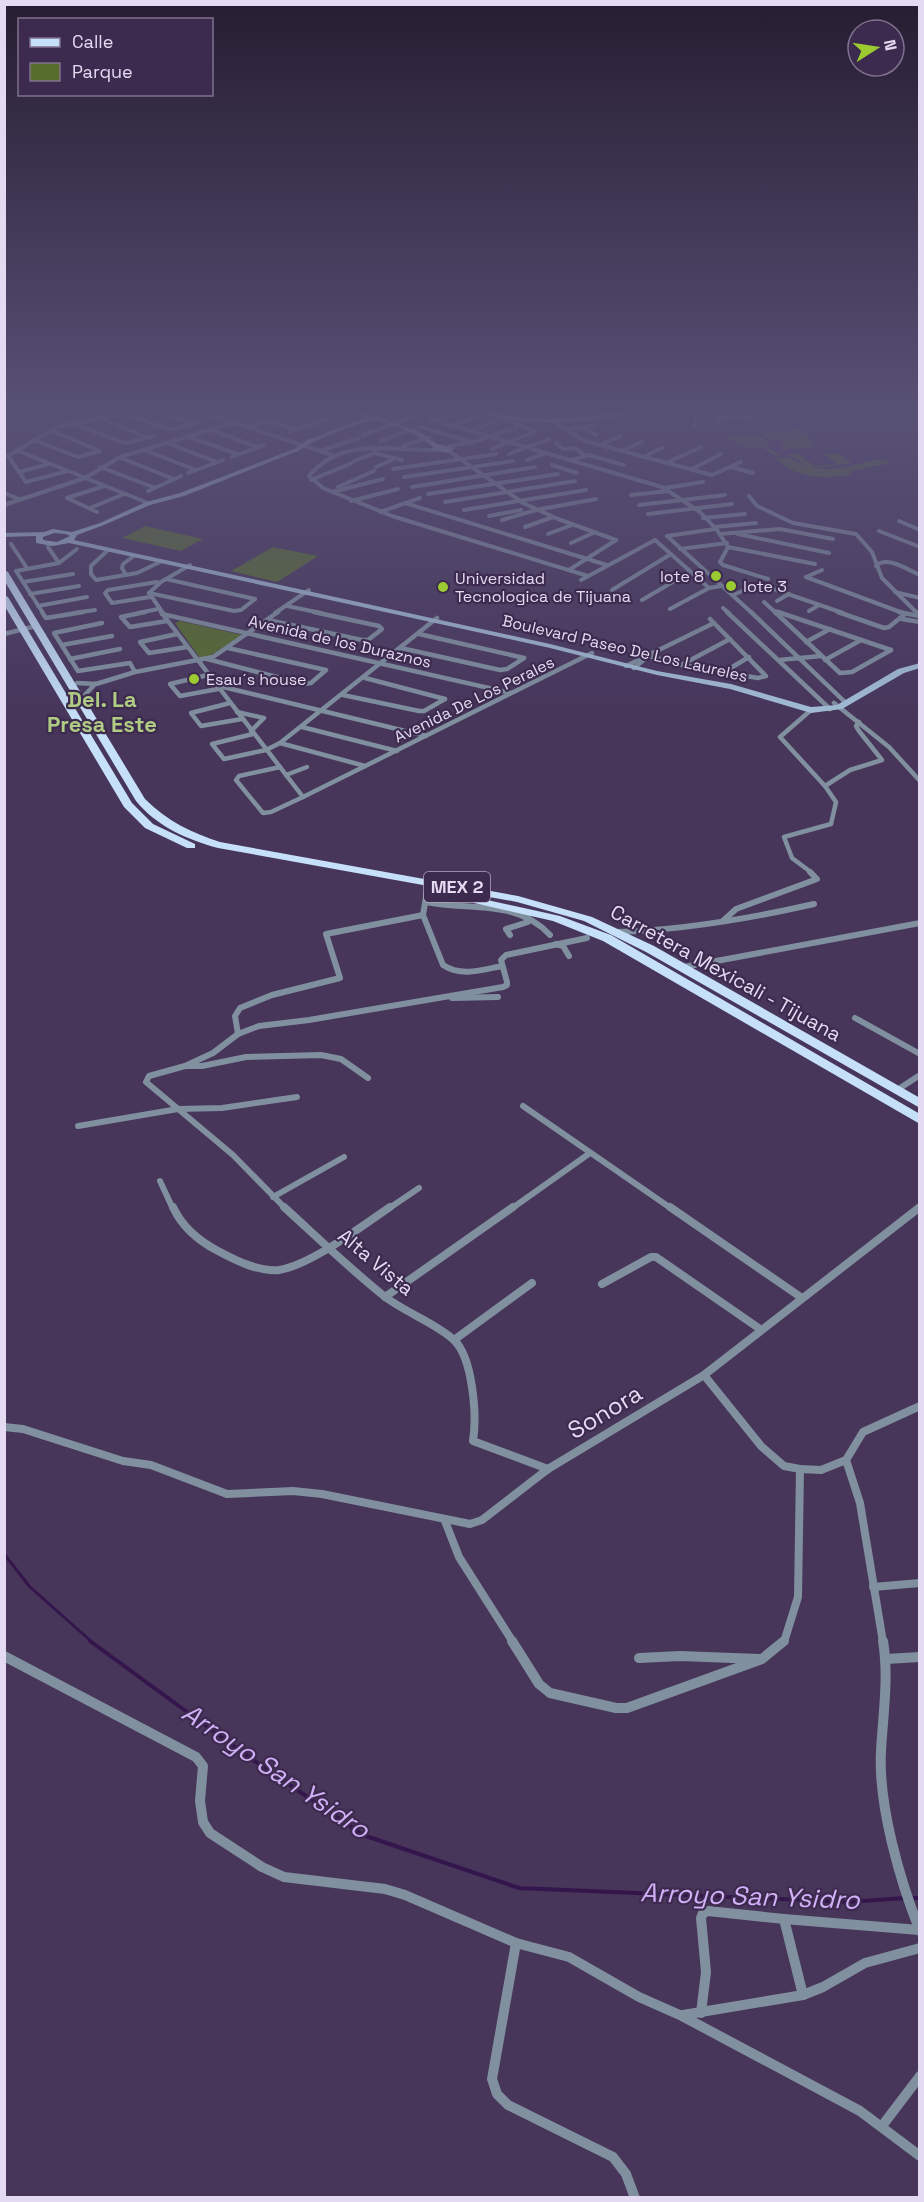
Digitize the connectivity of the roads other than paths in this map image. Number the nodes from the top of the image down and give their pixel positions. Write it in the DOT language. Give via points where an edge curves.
graph roads {
  1 [pos="116,515"];
  2 [pos="386,515"];
  3 [pos="443,515"];
  4 [pos="496,515"];
  5 [pos="502,515"];
  6 [pos="519,515"];
  7 [pos="546,515"];
  8 [pos="699,515"];
  9 [pos="737,515"];
  10 [pos="776,515"];
  11 [pos="489,516"];
  12 [pos="510,518"];
  13 [pos="553,518"];
  14 [pos="703,518"];
  15 [pos="502,520"];
  16 [pos="899,521"];
  17 [pos="756,523"];
  18 [pos="793,523"];
  19 [pos="572,525"];
  20 [pos="525,527"];
  21 [pos="715,528"];
  22 [pos="776,529"];
  23 [pos="920,530"];
  24 [pos="879,531"];
  25 [pos="593,533"];
  26 [pos="732,533"];
  27 [pos="548,534"];
  28 [pos="720,534"];
  29 [pos="41,536"];
  30 [pos="70,537"];
  31 [pos="833,539"];
  32 [pos="7,540"];
  33 [pos="571,543"];
  34 [pos="49,544"];
  35 [pos="727,545"];
  36 [pos="920,547"];
  37 [pos="77,549"];
  38 [pos="680,549"];
  39 [pos="108,550"];
  40 [pos="829,553"];
  41 [pos="672,555"];
  42 [pos="686,555"];
  43 [pos="134,556"];
  44 [pos="587,559"];
  45 [pos="160,562"];
  46 [pos="59,563"];
  47 [pos="815,564"];
  48 [pos="607,565"];
  49 [pos="188,566"];
  50 [pos="876,566"];
  51 [pos="27,568"];
  52 [pos="569,570"];
  53 [pos="822,570"];
  54 [pos="690,572"];
  55 [pos="73,574"];
  56 [pos="5,575"];
  57 [pos="126,575"];
  58 [pos="920,575"];
  59 [pos="588,576"];
  60 [pos="768,579"];
  61 [pos="163,580"];
  62 [pos="581,580"];
  63 [pos="23,582"];
  64 [pos="79,586"];
  65 [pos="721,586"];
  66 [pos="709,588"];
  67 [pos="612,590"];
  68 [pos="307,592"];
  69 [pos="895,592"];
  70 [pos="30,594"];
  71 [pos="789,594"];
  72 [pos="149,595"];
  73 [pos="733,595"];
  74 [pos="4,597"];
  75 [pos="87,597"];
  76 [pos="920,598"];
  77 [pos="642,600"];
  78 [pos="777,601"];
  79 [pos="764,602"];
  80 [pos="819,605"];
  81 [pos="38,606"];
  82 [pos="287,606"];
  83 [pos="723,608"];
  84 [pos="158,609"];
  85 [pos="670,609"];
  86 [pos="95,610"];
  87 [pos="772,610"];
  88 [pos="809,611"];
  89 [pos="162,614"];
  90 [pos="905,614"];
  91 [pos="919,616"];
  92 [pos="902,619"];
  93 [pos="268,620"];
  94 [pos="436,620"];
  95 [pos="167,621"];
  96 [pos="920,622"];
  97 [pos="102,623"];
  98 [pos="30,627"];
  99 [pos="830,629"];
  100 [pos="177,633"];
  101 [pos="250,633"];
  102 [pos="4,634"];
  103 [pos="419,634"];
  104 [pos="112,636"];
  105 [pos="730,639"];
  106 [pos="861,640"];
  107 [pos="806,642"];
  108 [pos="62,645"];
  109 [pos="187,647"];
  110 [pos="228,648"];
  111 [pos="401,648"];
  112 [pos="120,649"];
  113 [pos="591,654"];
  114 [pos="651,655"];
  115 [pos="821,656"];
  116 [pos="748,657"];
  117 [pos="795,658"];
  118 [pos="70,659"];
  119 [pos="207,659"];
  120 [pos="779,660"];
  121 [pos="197,661"];
  122 [pos="383,663"];
  123 [pos="920,663"];
  124 [pos="632,665"];
  125 [pos="682,665"];
  126 [pos="135,672"];
  127 [pos="724,672"];
  128 [pos="208,675"];
  129 [pos="365,678"];
  130 [pos="77,683"];
  131 [pos="96,684"];
  132 [pos="217,687"];
  133 [pos="512,693"];
  134 [pos="85,695"];
  135 [pos="343,695"];
  136 [pos="230,704"];
  137 [pos="836,705"];
  138 [pos="323,710"];
  139 [pos="811,710"];
  140 [pos="236,712"];
  141 [pos="90,718"];
  142 [pos="242,719"];
  143 [pos="859,722"];
  144 [pos="302,727"];
  145 [pos="252,732"];
  146 [pos="427,736"];
  147 [pos="280,743"];
  148 [pos="266,750"];
  149 [pos="396,751"];
  150 [pos="365,766"];
  151 [pos="280,767"];
  152 [pos="307,767"];
  153 [pos="286,775"];
  154 [pos="920,782"];
  155 [pos="825,786"];
  156 [pos="303,797"];
  157 [pos="426,897"];
  158 [pos="814,904"];
  159 [pos="423,915"];
  160 [pos="528,917"];
  161 [pos="723,921"];
  162 [pos="920,923"];
  163 [pos="616,932"];
  164 [pos="649,932"];
  165 [pos="510,935"];
  166 [pos="550,935"];
  167 [pos="587,938"];
  168 [pos="556,944"];
  169 [pos="645,947"];
  170 [pos="569,956"];
  171 [pos="502,966"];
  172 [pos="682,968"];
  173 [pos="446,997"];
  174 [pos="498,997"];
  175 [pos="855,1018"];
  176 [pos="238,1034"];
  177 [pos="920,1054"];
  178 [pos="185,1066"];
  179 [pos="920,1075"];
  180 [pos="368,1078"];
  181 [pos="896,1091"];
  182 [pos="297,1097"];
  183 [pos="920,1104"];
  184 [pos="523,1106"];
  185 [pos="178,1109"];
  186 [pos="920,1120"];
  187 [pos="78,1126"];
  188 [pos="590,1153"];
  189 [pos="345,1156"];
  190 [pos="160,1181"];
  191 [pos="419,1188"];
  192 [pos="273,1197"];
  193 [pos="920,1207"];
  194 [pos="329,1245"];
  195 [pos="532,1283"];
  196 [pos="602,1284"];
  197 [pos="385,1297"];
  198 [pos="801,1298"];
  199 [pos="760,1329"];
  200 [pos="454,1340"];
  201 [pos="704,1375"];
  202 [pos="920,1406"];
  203 [pos="4,1427"];
  204 [pos="846,1460"];
  205 [pos="548,1469"];
  206 [pos="800,1469"];
  207 [pos="445,1521"];
  208 [pos="920,1583"];
  209 [pos="873,1587"];
  210 [pos="4,1656"];
  211 [pos="920,1657"];
  212 [pos="639,1659"];
  213 [pos="762,1659"];
  214 [pos="886,1659"];
  215 [pos="784,1919"];
  216 [pos="919,1931"];
  217 [pos="516,1943"];
  218 [pos="920,1948"];
  219 [pos="803,1995"];
  220 [pos="701,2013"];
  221 [pos="682,2016"];
  222 [pos="920,2076"];
  223 [pos="882,2126"];
  224 [pos="920,2156"];
  225 [pos="635,2198"];
  1 -- 30 [label="street"];
  2 -- 52 [label="street"];
  3 -- 44 [label="street"];
  4 -- 11 [label="street"];
  5 -- 12 [label="street"];
  6 -- 12 [label="street"];
  7 -- 13 [label="street"];
  8 -- 14 [label="street"];
  9 -- 14 [label="street"];
  10 -- 18 [label="street"];
  12 -- 15 [label="street"];
  13 -- 19 [label="street"];
  13 -- 20 [label="street"];
  14 -- 21 [label="street"];
  16 -- 23 [label="street"];
  17 -- 21 [label="street"];
  18 -- 22 [label="street"];
  18 -- 50 [label="street" via="856,534 872,552"];
  19 -- 25 [label="street"];
  19 -- 27 [label="street"];
  21 -- 28 [label="street"];
  21 -- 38 [label="street" via="667,536"];
  22 -- 26 [label="street"];
  22 -- 31 [label="street"];
  24 -- 36 [label="street"];
  25 -- 33 [label="street"];
  25 -- 44 [label="street" via="616,540"];
  26 -- 28 [label="street"];
  26 -- 40 [label="street"];
  28 -- 35 [label="street"];
  29 -- 30 [label="street"];
  29 -- 32 [label="street"];
  29 -- 34 [label="street" via="39,541"];
  30 -- 34 [label="street"];
  30 -- 39 [label="street, Boulevard Paseo De Los Laureles"];
  30 -- 49 [label="street, Boulevard Paseo De Los Laureles"];
  32 -- 51 [label="street"];
  34 -- 46 [label="street"];
  35 -- 38 [label="street"];
  35 -- 47 [label="street"];
  35 -- 60 [label="street" via="720,561 723,565"];
  37 -- 46 [label="street"];
  38 -- 42 [label="street"];
  39 -- 43 [label="street, Boulevard Paseo De Los Laureles"];
  39 -- 57 [label="street" via="91,566 91,574 94,578"];
  41 -- 42 [label="street"];
  41 -- 48 [label="street" via="655,540"];
  41 -- 54 [label="street"];
  41 -- 67 [label="street"];
  42 -- 65 [label="street"];
  43 -- 45 [label="street, Boulevard Paseo De Los Laureles"];
  43 -- 57 [label="street" via="123,564"];
  44 -- 48 [label="street"];
  44 -- 52 [label="street"];
  45 -- 49 [label="street, Boulevard Paseo De Los Laureles"];
  45 -- 57 [label="street"];
  46 -- 51 [label="street"];
  48 -- 59 [label="street"];
  49 -- 61 [label="street"];
  49 -- 68 [label="street, Boulevard Paseo De Los Laureles"];
  50 -- 58 [label="street" via="888,561"];
  50 -- 69 [label="street"];
  51 -- 63 [label="street" via="16,571"];
  52 -- 59 [label="street"];
  53 -- 90 [label="street" via="806,577"];
  54 -- 66 [label="street"];
  54 -- 77 [label="street"];
  55 -- 63 [label="street"];
  56 -- 98 [label="main road, Carretera Mexicali - Tijuana / MEX 2"];
  59 -- 62 [label="street"];
  61 -- 72 [label="street"];
  61 -- 72 [label="street" via="105,591 112,603"];
  61 -- 72 [label="street" via="255,601 234,611"];
  63 -- 70 [label="street"];
  64 -- 70 [label="street"];
  65 -- 66 [label="street"];
  65 -- 73 [label="street"];
  66 -- 85 [label="street"];
  68 -- 82 [label="street"];
  68 -- 94 [label="street, Boulevard Paseo De Los Laureles"];
  69 -- 76 [label="street"];
  69 -- 91 [label="street"];
  70 -- 81 [label="street"];
  71 -- 73 [label="street" via="759,584"];
  71 -- 78 [label="street"];
  71 -- 80 [label="street"];
  72 -- 84 [label="street"];
  73 -- 117 [label="street"];
  74 -- 98 [label="main road, Carretera Mexicali - Tijuana / MEX 2"];
  75 -- 81 [label="street"];
  79 -- 87 [label="street"];
  80 -- 88 [label="street"];
  80 -- 92 [label="street" via="884,628"];
  81 -- 86 [label="street" via="46,618"];
  82 -- 93 [label="street"];
  82 -- 93 [label="street" via="381,627 365,640"];
  83 -- 120 [label="street"];
  84 -- 89 [label="street"];
  84 -- 95 [label="street" via="122,617 130,627"];
  87 -- 99 [label="street"];
  87 -- 107 [label="street"];
  89 -- 95 [label="street"];
  89 -- 101 [label="street, Avenida de los Duraznos"];
  90 -- 91 [label="street"];
  90 -- 92 [label="street"];
  92 -- 96 [label="street"];
  93 -- 101 [label="street"];
  94 -- 103 [label="street"];
  94 -- 113 [label="street, Boulevard Paseo De Los Laureles"];
  95 -- 100 [label="street"];
  97 -- 108 [label="street" via="54,632"];
  98 -- 102 [label="street"];
  98 -- 130 [label="main road" via="46,631"];
  98 -- 141 [label="main road, Carretera Mexicali - Tijuana / MEX 2"];
  98 -- 157 [label="main road, Carretera Mexicali - Tijuana / MEX 2" via="128,805 149,826 211,852"];
  99 -- 106 [label="street"];
  99 -- 107 [label="street"];
  100 -- 109 [label="street"];
  100 -- 109 [label="street" via="140,642 148,653"];
  101 -- 110 [label="street"];
  101 -- 122 [label="street, Avenida de los Duraznos"];
  103 -- 111 [label="street"];
  103 -- 111 [label="street" via="524,660 500,670"];
  104 -- 108 [label="street"];
  105 -- 114 [label="street" via="712,621"];
  105 -- 116 [label="street"];
  105 -- 125 [label="street"];
  106 -- 115 [label="street"];
  106 -- 115 [label="street" via="891,650 844,674"];
  107 -- 115 [label="street"];
  108 -- 118 [label="street"];
  109 -- 121 [label="street"];
  110 -- 119 [label="street"];
  110 -- 119 [label="street" via="326,671 304,684"];
  111 -- 122 [label="street"];
  112 -- 118 [label="street"];
  113 -- 124 [label="street, Boulevard Paseo De Los Laureles"];
  113 -- 133 [label="street, Avenida De Los Perales"];
  114 -- 124 [label="street"];
  114 -- 124 [label="street"];
  114 -- 125 [label="street"];
  115 -- 117 [label="street"];
  116 -- 127 [label="street"];
  116 -- 127 [label="street" via="765,677"];
  117 -- 120 [label="street"];
  117 -- 137 [label="street"];
  118 -- 126 [label="street" via="80,672 130,663"];
  119 -- 121 [label="street"];
  120 -- 137 [label="street"];
  121 -- 126 [label="street"];
  121 -- 128 [label="street"];
  122 -- 129 [label="street"];
  122 -- 133 [label="street, Avenida de los Duraznos"];
  123 -- 137 [label="street, Boulevard Paseo De Los Laureles"];
  124 -- 137 [label="street, Boulevard Paseo De Los Laureles" via="748,687 807,706"];
  124 -- 139 [label="street, Boulevard Paseo De Los Laureles" via="732,687"];
  125 -- 127 [label="street"];
  126 -- 131 [label="street"];
  128 -- 132 [label="street"];
  128 -- 132 [label="street" via="170,684 180,696"];
  129 -- 135 [label="street"];
  129 -- 135 [label="street" via="445,700 418,711"];
  130 -- 131 [label="street"];
  130 -- 134 [label="main road"];
  131 -- 134 [label="street"];
  132 -- 136 [label="street"];
  132 -- 138 [label="street"];
  133 -- 146 [label="street, Avenida De Los Perales"];
  134 -- 141 [label="main road" via="92,708"];
  135 -- 138 [label="street"];
  136 -- 140 [label="street"];
  136 -- 142 [label="street" via="191,713 201,726"];
  137 -- 139 [label="street, Boulevard Paseo De Los Laureles"];
  137 -- 143 [label="street"];
  138 -- 144 [label="street"];
  138 -- 146 [label="street"];
  139 -- 155 [label="street" via="780,737"];
  140 -- 142 [label="street"];
  140 -- 145 [label="street" via="264,718"];
  141 -- 163 [label="main road, Carretera Mexicali - Tijuana / MEX 2" via="141,801 159,819 194,837 264,854 518,898 574,914"];
  142 -- 145 [label="street"];
  143 -- 154 [label="street" via="894,752"];
  143 -- 155 [label="street" via="858,731 882,760 850,770"];
  144 -- 147 [label="street"];
  144 -- 149 [label="street"];
  145 -- 148 [label="street"];
  145 -- 148 [label="street" via="212,744 224,759"];
  146 -- 149 [label="street, Avenida De Los Perales"];
  147 -- 148 [label="street"];
  147 -- 150 [label="street"];
  148 -- 151 [label="street"];
  149 -- 150 [label="street, Avenida De Los Perales"];
  150 -- 156 [label="street, Avenida De Los Perales"];
  151 -- 153 [label="street"];
  151 -- 156 [label="street, Avenida De Los Perales" via="236,780 262,812"];
  152 -- 153 [label="street"];
  153 -- 156 [label="street"];
  155 -- 161 [label="street" via="836,802 831,824 788,835 784,840 792,858 817,879 736,909"];
  157 -- 159 [label="street"];
  157 -- 160 [label="street" via="452,908 486,906"];
  157 -- 186 [label="main road, Carretera Mexicali - Tijuana / MEX 2" via="556,918 607,938"];
  158 -- 161 [label="street" via="761,917"];
  159 -- 171 [label="street" via="448,969"];
  159 -- 176 [label="street" via="326,933 340,978 272,995 240,1008 236,1016"];
  160 -- 165 [label="street" via="528,922 506,929"];
  160 -- 166 [label="street"];
  161 -- 164 [label="street"];
  162 -- 172 [label="street"];
  163 -- 164 [label="street"];
  163 -- 169 [label="main road, Carretera Mexicali - Tijuana / MEX 2"];
  164 -- 169 [label="street"];
  167 -- 168 [label="street"];
  168 -- 170 [label="street" via="563,946"];
  168 -- 171 [label="street" via="510,953 501,960"];
  169 -- 172 [label="main road, Carretera Mexicali - Tijuana / MEX 2"];
  171 -- 173 [label="street" via="507,985"];
  172 -- 181 [label="main road, Carretera Mexicali - Tijuana / MEX 2"];
  173 -- 174 [label="street"];
  173 -- 176 [label="street" via="259,1026"];
  175 -- 177 [label="street"];
  176 -- 178 [label="street" via="213,1053"];
  178 -- 180 [label="street" via="246,1057 321,1055 341,1059"];
  178 -- 185 [label="street, Alta Vista" via="146,1078"];
  179 -- 181 [label="street"];
  181 -- 183 [label="main road, Carretera Mexicali - Tijuana / MEX 2"];
  182 -- 185 [label="street" via="222,1108"];
  184 -- 188 [label="street"];
  185 -- 187 [label="street"];
  185 -- 192 [label="street, Alta Vista" via="233,1155"];
  188 -- 197 [label="street"];
  188 -- 198 [label="street"];
  189 -- 192 [label="street"];
  190 -- 194 [label="street" via="182,1224 230,1258 278,1270 304,1262"];
  191 -- 194 [label="street"];
  192 -- 194 [label="street, Alta Vista"];
  193 -- 198 [label="street, Sonora"];
  194 -- 197 [label="street, Alta Vista"];
  195 -- 200 [label="street"];
  196 -- 199 [label="street" via="656,1257"];
  197 -- 200 [label="street, Alta Vista"];
  198 -- 199 [label="street, Sonora"];
  199 -- 201 [label="street, Sonora"];
  200 -- 205 [label="street" via="465,1355 475,1406 473,1441"];
  201 -- 205 [label="street, Sonora"];
  201 -- 206 [label="street" via="761,1446 784,1466"];
  202 -- 204 [label="street" via="863,1432"];
  203 -- 207 [label="street, Sonora" via="23,1429 123,1461 151,1465 227,1494 322,1494"];
  204 -- 206 [label="street" via="822,1470"];
  204 -- 209 [label="street" via="860,1503"];
  205 -- 207 [label="street, Sonora" via="482,1520 470,1524"];
  206 -- 213 [label="street" via="798,1597 784,1642"];
  207 -- 213 [label="street" via="459,1557 539,1684 550,1693 627,1708"];
  208 -- 209 [label="street"];
  209 -- 214 [label="street"];
  210 -- 217 [label="street" via="196,1757 203,1767 200,1801 210,1833 262,1867 284,1877 405,1894"];
  211 -- 214 [label="street"];
  212 -- 213 [label="street"];
  214 -- 216 [label="street" via="882,1777 890,1829"];
  215 -- 216 [label="street"];
  215 -- 219 [label="street"];
  215 -- 220 [label="street" via="703,1913 706,1972"];
  217 -- 221 [label="street" via="569,1957 639,1997"];
  217 -- 225 [label="street" via="492,2079 497,2094 508,2105 613,2157 626,2174"];
  218 -- 219 [label="street" via="865,1963"];
  219 -- 220 [label="street"];
  220 -- 221 [label="street"];
  221 -- 223 [label="street" via="832,2095"];
  222 -- 223 [label="street"];
  223 -- 224 [label="street"];
}
